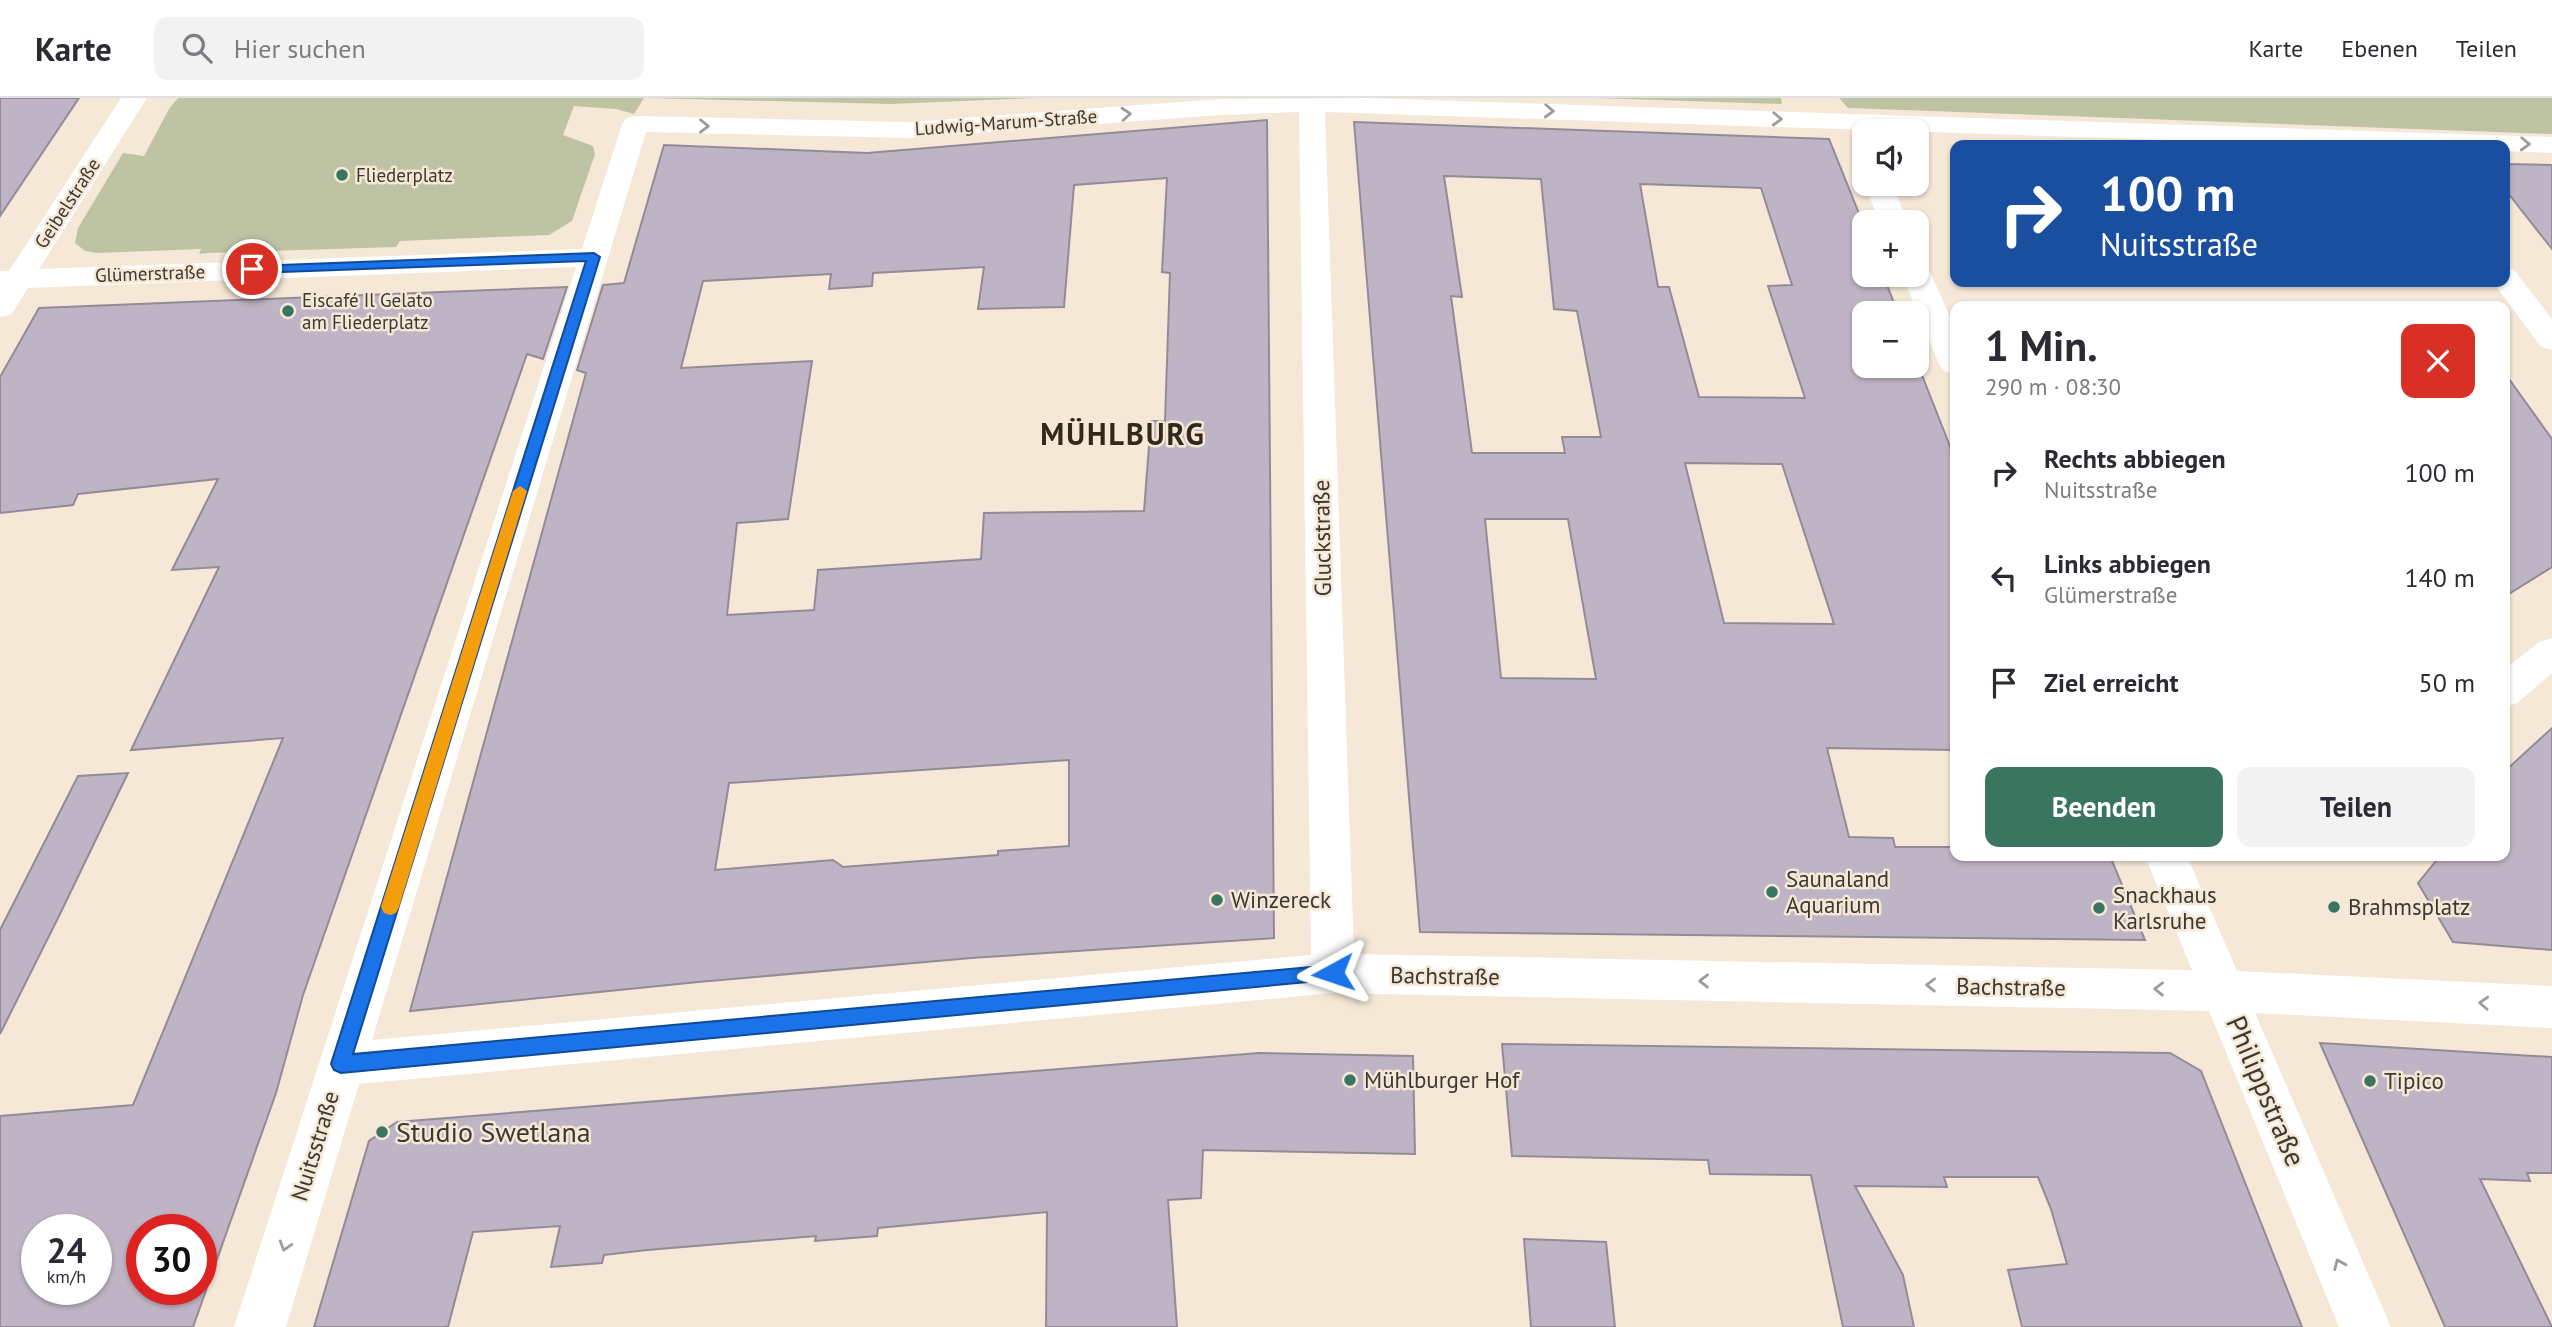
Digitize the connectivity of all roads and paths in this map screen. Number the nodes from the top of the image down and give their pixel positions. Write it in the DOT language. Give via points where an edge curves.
graph roads {
  1 [pos="134,98"];
  2 [pos="1825,98"];
  3 [pos="1312,104"];
  4 [pos="1851,122"];
  5 [pos="635,124"];
  6 [pos="2349,140"];
  7 [pos="2510,144"];
  8 [pos="2552,145"];
  9 [pos="594,257"];
  10 [pos="9,280"];
  11 [pos="2510,284"];
  12 [pos="1922,287"];
  13 [pos="0,308"];
  14 [pos="2552,340"];
  15 [pos="1950,352"];
  16 [pos="2552,652"];
  17 [pos="2510,687"];
  18 [pos="2168,861"];
  19 [pos="1333,973"];
  20 [pos="2224,990"];
  21 [pos="2552,1007"];
  22 [pos="341,1064"];
  23 [pos="260,1327"];
  24 [pos="2365,1327"];
  1 -- 10 [label="street, Geibelstraße"];
  2 -- 4 [label="street"];
  3 -- 4 [label="street, Ludwig-Marum-Straße, one-way"];
  5 -- 3 [label="street, Ludwig-Marum-Straße, one-way" via="948,128 1224,105"];
  3 -- 19 [label="street, Gluckstraße"];
  4 -- 6 [label="street, Ludwig-Marum-Straße"];
  5 -- 9 [label="street, Nuitsstraße"];
  7 -- 8 [label="street, Ludwig-Marum-Straße, one-way"];
  9 -- 10 [label="street, Glümerstraße"];
  9 -- 22 [label="street, Nuitsstraße"];
  10 -- 13 [label="street, Geibelstraße"];
  11 -- 14 [label="street"];
  12 -- 15 [label="street"];
  16 -- 17 [label="street"];
  18 -- 20 [label="street, Philippstraße"];
  20 -- 19 [label="street, Bachstraße, one-way"];
  19 -- 22 [label="street, Bachstraße"];
  21 -- 20 [label="street, Bachstraße, one-way"];
  24 -- 20 [label="street, Philippstraße, one-way"];
  22 -- 23 [label="street, Nuitsstraße, one-way"];
}
